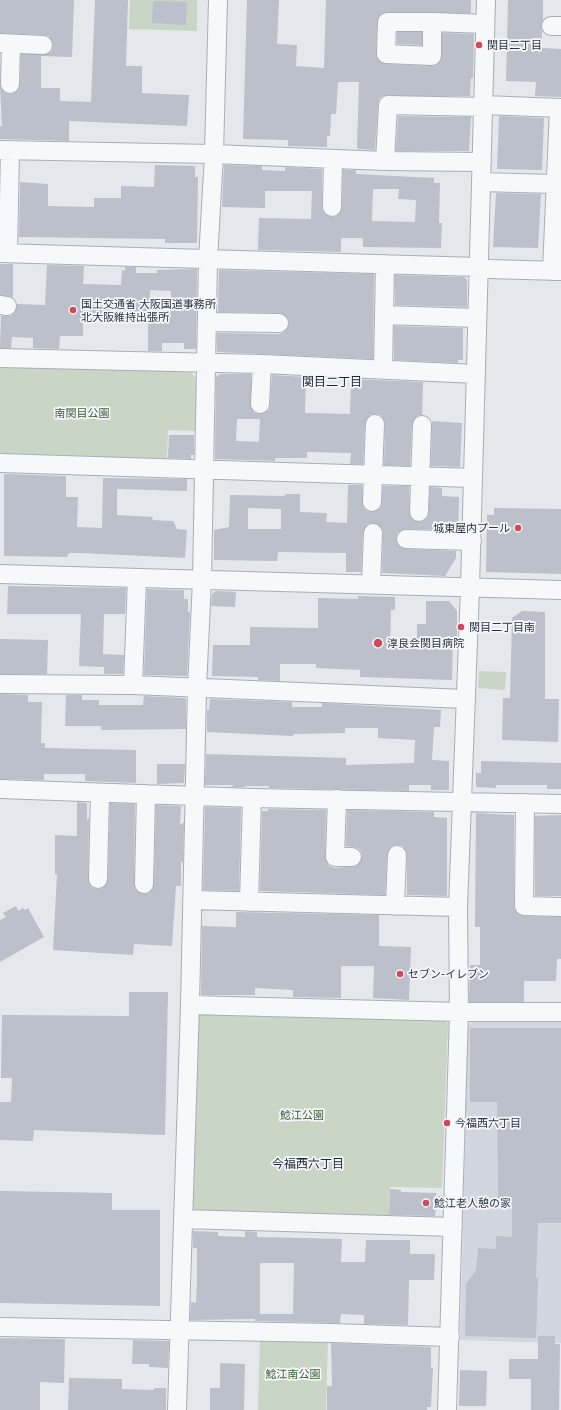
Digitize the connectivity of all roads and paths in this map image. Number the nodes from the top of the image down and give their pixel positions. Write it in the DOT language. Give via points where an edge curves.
graph roads {
  1 [pos="218,0"];
  2 [pos="486,0"];
  3 [pos="432,22"];
  4 [pos="485,24"];
  5 [pos="6,43"];
  6 [pos="43,45"];
  7 [pos="10,84"];
  8 [pos="484,106"];
  9 [pos="560,108"];
  10 [pos="5,150"];
  11 [pos="214,154"];
  12 [pos="333,159"];
  13 [pos="385,162"];
  14 [pos="482,162"];
  15 [pos="481,182"];
  16 [pos="555,184"];
  17 [pos="332,207"];
  18 [pos="4,253"];
  19 [pos="208,260"];
  20 [pos="385,264"];
  21 [pos="478,267"];
  22 [pos="556,271"];
  23 [pos="384,315"];
  24 [pos="477,318"];
  25 [pos="207,322"];
  26 [pos="279,323"];
  27 [pos="0,358"];
  28 [pos="206,363"];
  29 [pos="262,364"];
  30 [pos="383,368"];
  31 [pos="476,374"];
  32 [pos="260,404"];
  33 [pos="375,424"];
  34 [pos="422,425"];
  35 [pos="0,463"];
  36 [pos="204,470"];
  37 [pos="373,475"];
  38 [pos="420,477"];
  39 [pos="473,478"];
  40 [pos="372,502"];
  41 [pos="419,512"];
  42 [pos="373,533"];
  43 [pos="406,539"];
  44 [pos="472,541"];
  45 [pos="0,574"];
  46 [pos="137,578"];
  47 [pos="202,580"];
  48 [pos="371,584"];
  49 [pos="470,588"];
  50 [pos="561,590"];
  51 [pos="0,684"];
  52 [pos="133,685"];
  53 [pos="197,688"];
  54 [pos="465,699"];
  55 [pos="0,789"];
  56 [pos="100,793"];
  57 [pos="146,794"];
  58 [pos="195,796"];
  59 [pos="252,798"];
  60 [pos="337,799"];
  61 [pos="462,801"];
  62 [pos="525,803"];
  63 [pos="561,804"];
  64 [pos="397,855"];
  65 [pos="336,857"];
  66 [pos="98,880"];
  67 [pos="144,884"];
  68 [pos="192,900"];
  69 [pos="248,902"];
  70 [pos="395,906"];
  71 [pos="458,907"];
  72 [pos="561,907"];
  73 [pos="190,1005"];
  74 [pos="459,1012"];
  75 [pos="561,1012"];
  76 [pos="183,1219"];
  77 [pos="453,1227"];
  78 [pos="0,1327"];
  79 [pos="179,1330"];
  80 [pos="450,1338"];
  81 [pos="177,1410"];
  82 [pos="447,1410"];
  1 -- 11 [label="street"];
  2 -- 4 [label="street"];
  3 -- 4 [label="street"];
  4 -- 8 [label="street"];
  5 -- 6 [label="street"];
  5 -- 7 [label="street"];
  8 -- 9 [label="street"];
  8 -- 13 [label="street" via="388,105"];
  8 -- 14 [label="street"];
  9 -- 16 [label="street"];
  10 -- 11 [label="street"];
  10 -- 18 [label="street"];
  11 -- 12 [label="street"];
  11 -- 19 [label="street"];
  12 -- 13 [label="street"];
  12 -- 17 [label="street"];
  13 -- 14 [label="street"];
  14 -- 15 [label="street"];
  15 -- 16 [label="street"];
  15 -- 21 [label="street"];
  16 -- 22 [label="street"];
  18 -- 19 [label="street"];
  19 -- 20 [label="street"];
  19 -- 25 [label="street"];
  20 -- 21 [label="street"];
  20 -- 23 [label="street"];
  21 -- 22 [label="street" via="489,270"];
  21 -- 24 [label="street"];
  23 -- 24 [label="street"];
  23 -- 30 [label="street"];
  24 -- 31 [label="street"];
  25 -- 26 [label="street"];
  25 -- 28 [label="street"];
  27 -- 28 [label="street"];
  28 -- 29 [label="street"];
  28 -- 36 [label="street"];
  29 -- 30 [label="street"];
  29 -- 32 [label="street"];
  30 -- 31 [label="street"];
  31 -- 39 [label="street"];
  33 -- 37 [label="street"];
  34 -- 38 [label="street"];
  35 -- 36 [label="street"];
  36 -- 37 [label="street"];
  36 -- 47 [label="street"];
  37 -- 38 [label="street"];
  37 -- 40 [label="street"];
  38 -- 39 [label="street"];
  38 -- 41 [label="street"];
  39 -- 44 [label="street"];
  42 -- 48 [label="street"];
  43 -- 44 [label="street"];
  44 -- 49 [label="street"];
  45 -- 46 [label="street"];
  46 -- 47 [label="street"];
  46 -- 52 [label="street"];
  47 -- 48 [label="street"];
  47 -- 53 [label="street"];
  48 -- 49 [label="street"];
  49 -- 50 [label="street"];
  49 -- 54 [label="street"];
  51 -- 52 [label="street"];
  52 -- 53 [label="street"];
  53 -- 54 [label="street"];
  53 -- 58 [label="street"];
  54 -- 61 [label="street"];
  55 -- 56 [label="street"];
  56 -- 57 [label="street"];
  56 -- 66 [label="street"];
  57 -- 58 [label="street"];
  57 -- 67 [label="street"];
  58 -- 59 [label="street"];
  58 -- 68 [label="street"];
  59 -- 60 [label="street"];
  59 -- 69 [label="street"];
  60 -- 61 [label="street"];
  60 -- 65 [label="street"];
  61 -- 62 [label="street"];
  61 -- 71 [label="street"];
  62 -- 63 [label="street"];
  62 -- 72 [label="street" via="524,906"];
  64 -- 70 [label="street"];
  68 -- 69 [label="street"];
  68 -- 73 [label="street"];
  69 -- 70 [label="street"];
  70 -- 71 [label="street"];
  71 -- 74 [label="street"];
  73 -- 74 [label="street"];
  73 -- 76 [label="street"];
  74 -- 75 [label="street"];
  74 -- 77 [label="street"];
  76 -- 77 [label="street"];
  76 -- 79 [label="street"];
  77 -- 80 [label="street"];
  78 -- 79 [label="street"];
  79 -- 80 [label="street" via="379,1341"];
  79 -- 81 [label="street"];
  80 -- 82 [label="street"];
}
